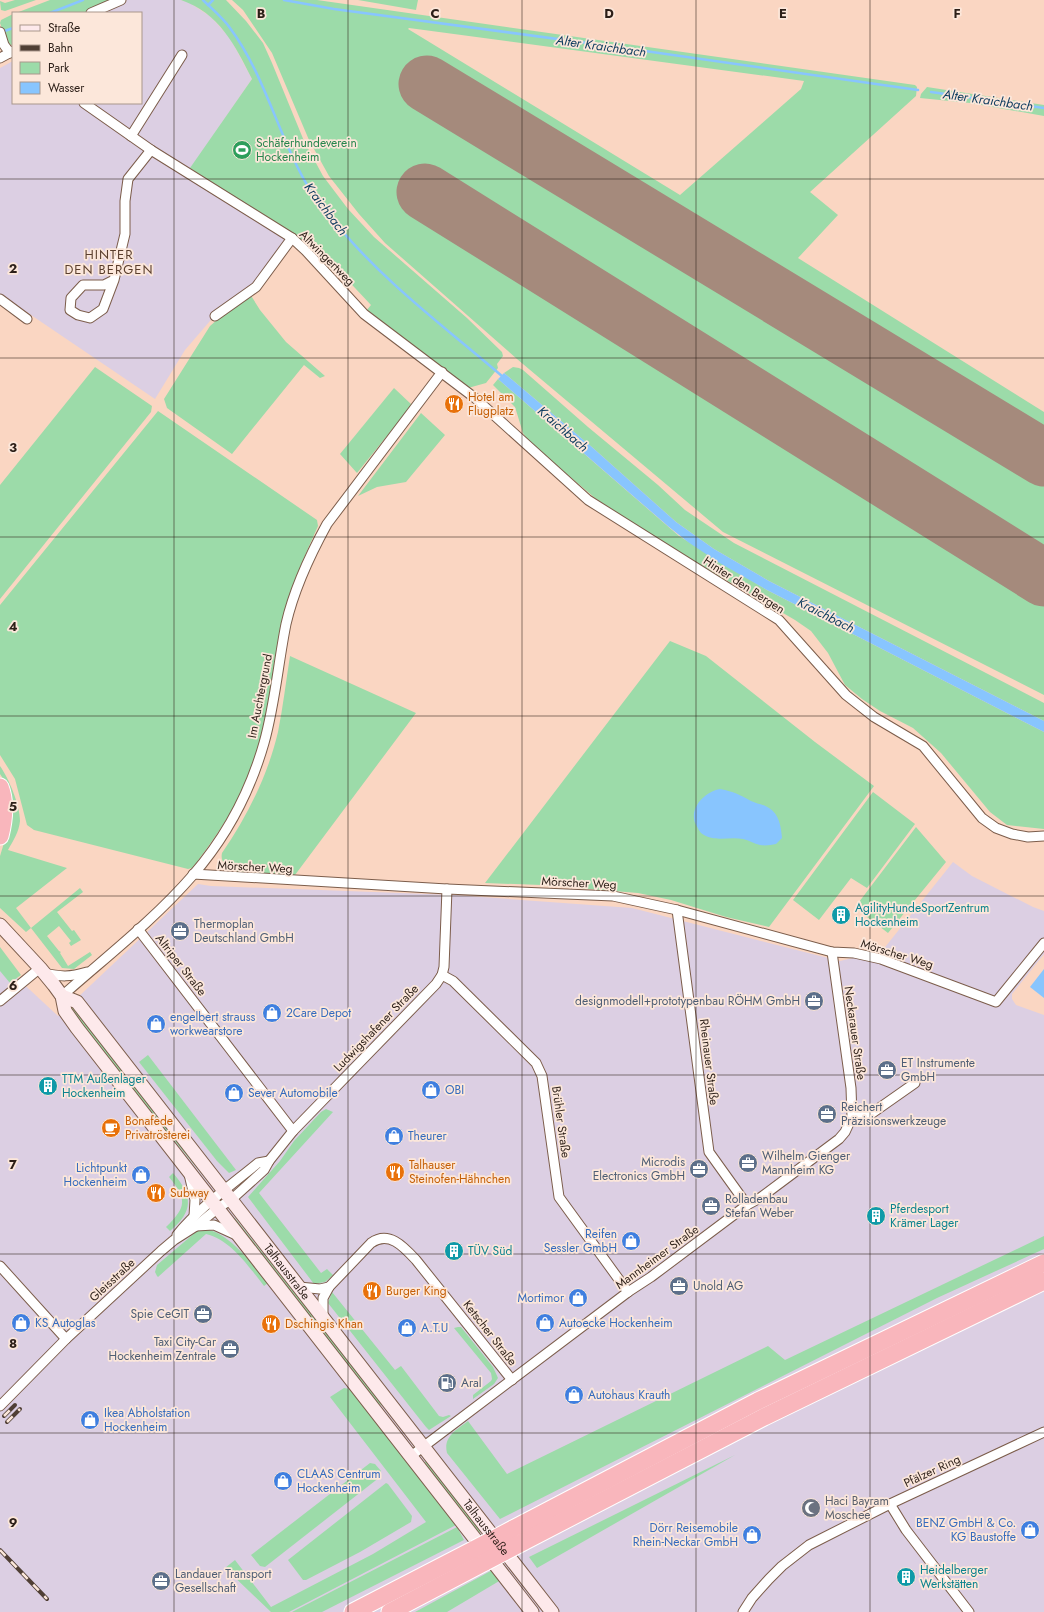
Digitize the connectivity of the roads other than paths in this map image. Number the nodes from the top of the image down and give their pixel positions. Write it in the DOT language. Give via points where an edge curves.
graph roads {
  1 [pos="121,0"];
  2 [pos="94,12"];
  3 [pos="0,32"];
  4 [pos="12,53"];
  5 [pos="182,55"];
  6 [pos="0,58"];
  7 [pos="85,104"];
  8 [pos="131,136"];
  9 [pos="151,150"];
  10 [pos="292,238"];
  11 [pos="114,280"];
  12 [pos="0,299"];
  13 [pos="215,316"];
  14 [pos="27,319"];
  15 [pos="442,372"];
  16 [pos="475,398"];
  17 [pos="0,787"];
  18 [pos="0,836"];
  19 [pos="1044,836"];
  20 [pos="194,874"];
  21 [pos="448,889"];
  22 [pos="677,910"];
  23 [pos="0,925"];
  24 [pos="138,929"];
  25 [pos="1044,943"];
  26 [pos="832,952"];
  27 [pos="42,970"];
  28 [pos="90,971"];
  29 [pos="442,975"];
  30 [pos="62,996"];
  31 [pos="3,998"];
  32 [pos="915,1083"];
  33 [pos="852,1117"];
  34 [pos="293,1131"];
  35 [pos="188,1170"];
  36 [pos="228,1195"];
  37 [pos="215,1204"];
  38 [pos="748,1205"];
  39 [pos="194,1216"];
  40 [pos="196,1226"];
  41 [pos="242,1239"];
  42 [pos="174,1240"];
  43 [pos="1044,1263"];
  44 [pos="0,1266"];
  45 [pos="1044,1281"];
  46 [pos="299,1287"];
  47 [pos="329,1287"];
  48 [pos="628,1292"];
  49 [pos="323,1317"];
  50 [pos="66,1339"];
  51 [pos="512,1380"];
  52 [pos="0,1406"];
  53 [pos="1044,1432"];
  54 [pos="424,1447"];
  55 [pos="411,1456"];
  56 [pos="890,1504"];
  57 [pos="518,1536"];
  58 [pos="353,1612"];
  59 [pos="390,1612"];
  60 [pos="532,1612"];
  61 [pos="552,1612"];
  62 [pos="742,1612"];
  63 [pos="969,1612"];
  1 -- 2 [label="street"];
  3 -- 4 [label="street" via="4,45"];
  4 -- 6 [label="street"];
  5 -- 8 [label="street"];
  7 -- 8 [label="street, Altwingertweg"];
  8 -- 9 [label="street, Altwingertweg"];
  9 -- 10 [label="street, Altwingertweg"];
  9 -- 11 [label="street" via="128,179 125,234"];
  10 -- 13 [label="street" via="256,287"];
  10 -- 15 [label="street, Altwingertweg" via="364,314"];
  11 -- 11 [label="street" via="103,309 90,318 70,310 71,298 83,285 104,285"];
  12 -- 14 [label="street"];
  15 -- 16 [label="street, Altwingertweg"];
  15 -- 20 [label="street, Im Auchtergrund" via="327,524 313,550 287,622 272,707 255,770 234,816"];
  16 -- 19 [label="street, Hinter den Bergen" via="588,500 779,620 846,695 874,717 923,746 982,818 996,828 1012,834"];
  17 -- 18 [label="highway" via="4,816"];
  20 -- 21 [label="street, Mörscher Weg"];
  20 -- 24 [label="street, Im Auchtergrund"];
  21 -- 22 [label="street, Mörscher Weg" via="613,896"];
  21 -- 29 [label="street"];
  22 -- 26 [label="street, Mörscher Weg"];
  22 -- 38 [label="street, Rheinauer Straße" via="708,1152"];
  23 -- 27 [label="main road, Talhausstraße"];
  24 -- 28 [label="street, Im Auchtergrund"];
  24 -- 34 [label="street, Altriper Straße"];
  25 -- 26 [label="street, Mörscher Weg" via="996,1002 881,959 854,953"];
  26 -- 33 [label="street, Neckarauer Straße" via="851,1088"];
  27 -- 28 [label="street" via="63,977"];
  27 -- 30 [label="main road, Talhausstraße"];
  27 -- 31 [label="street"];
  28 -- 30 [label="street, Im Auchtergrund"];
  29 -- 34 [label="street, Ludwigshafener Straße"];
  29 -- 48 [label="street, Brühler Straße" via="453,981 539,1067 559,1197"];
  30 -- 35 [label="main road, Talhausstraße" via="65,1011"];
  30 -- 36 [label="main road, Talhausstraße" via="76,1002"];
  32 -- 33 [label="street" via="868,1116"];
  33 -- 38 [label="street, Mannheimer Straße" via="839,1139"];
  34 -- 36 [label="street, Ludwigshafener Straße" via="264,1170"];
  35 -- 37 [label="main road, Talhausstraße"];
  35 -- 39 [label="street" via="195,1200"];
  36 -- 37 [label="street, Ludwigshafener Straße"];
  36 -- 46 [label="main road, Talhausstraße"];
  37 -- 39 [label="street, Gleisstraße"];
  37 -- 40 [label="street, Gleisstraße"];
  37 -- 41 [label="main road, Talhausstraße"];
  38 -- 48 [label="street, Mannheimer Straße"];
  39 -- 42 [label="street, Gleisstraße"];
  40 -- 41 [label="street" via="214,1225"];
  40 -- 42 [label="street, Gleisstraße"];
  41 -- 55 [label="main road, Talhausstraße"];
  42 -- 50 [label="street, Gleisstraße"];
  43 -- 57 [label="highway" via="758,1401"];
  44 -- 50 [label="street"];
  45 -- 57 [label="highway"];
  46 -- 47 [label="street" via="320,1290"];
  46 -- 49 [label="main road, Talhausstraße"];
  47 -- 49 [label="street, Ketscher Straße" via="323,1298"];
  47 -- 51 [label="street, Ketscher Straße" via="376,1239 391,1239 416,1260"];
  48 -- 51 [label="street, Mannheimer Straße"];
  49 -- 54 [label="main road, Talhausstraße"];
  50 -- 52 [label="street, Gleisstraße"];
  51 -- 54 [label="street, Mannheimer Straße"];
  53 -- 56 [label="street, Pfälzer Ring"];
  54 -- 55 [label="street, Mannheimer Straße"];
  54 -- 61 [label="main road, Talhausstraße"];
  55 -- 60 [label="main road, Talhausstraße"];
  56 -- 62 [label="street, Pfälzer Ring" via="798,1552 769,1579"];
  56 -- 63 [label="street" via="906,1530"];
  57 -- 58 [label="highway, bridge" via="475,1549"];
  57 -- 59 [label="highway, bridge" via="485,1562"];
}
